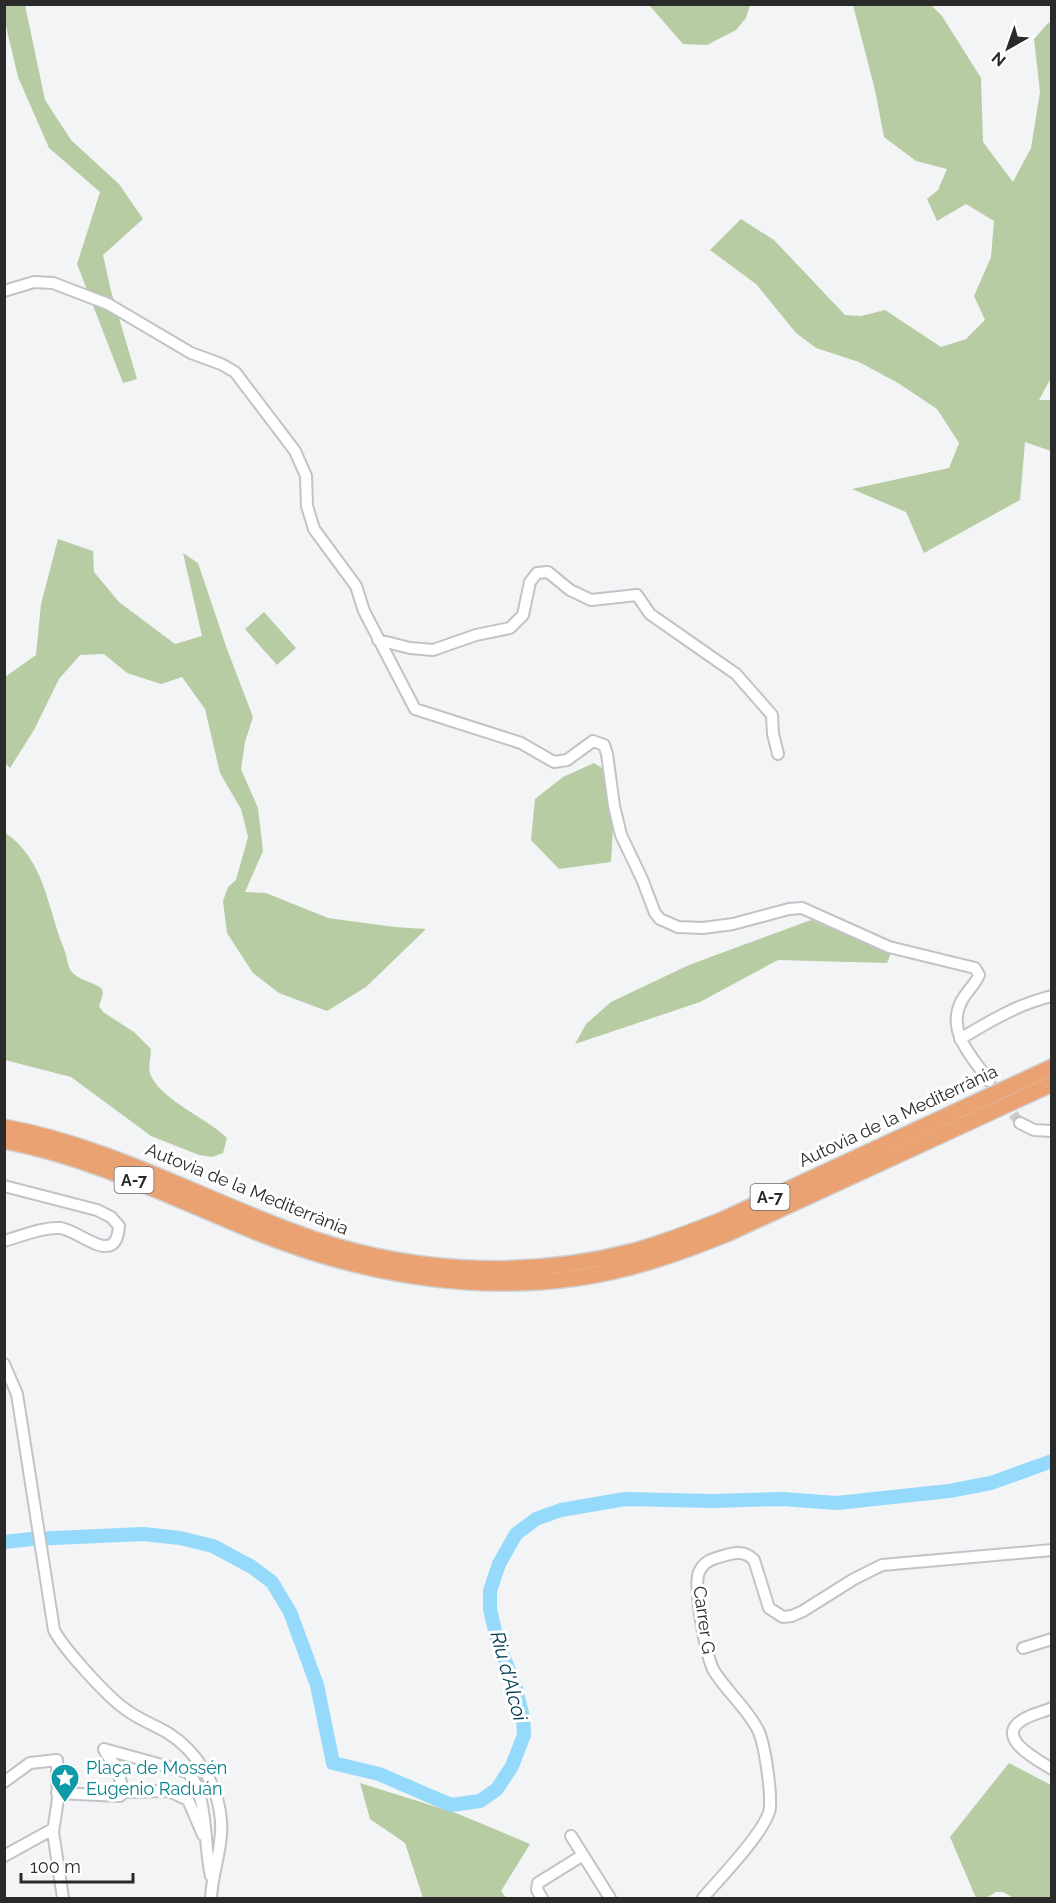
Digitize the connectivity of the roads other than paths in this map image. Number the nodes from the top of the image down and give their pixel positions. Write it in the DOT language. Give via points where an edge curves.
graph roads {
  1 [pos="4,291"];
  2 [pos="378,640"];
  3 [pos="778,754"];
  4 [pos="1052,996"];
  5 [pos="960,1039"];
  6 [pos="1052,1067"];
  7 [pos="989,1081"];
  8 [pos="1052,1084"];
  9 [pos="1020,1123"];
  10 [pos="4,1127"];
  11 [pos="1052,1131"];
  12 [pos="4,1141"];
  13 [pos="4,1185"];
  14 [pos="258,1225"];
  15 [pos="4,1241"];
  16 [pos="470,1275"];
  17 [pos="4,1364"];
  18 [pos="1052,1550"];
  19 [pos="1052,1639"];
  20 [pos="1023,1648"];
  21 [pos="1052,1708"];
  22 [pos="1052,1769"];
  23 [pos="4,1782"];
  24 [pos="124,1792"];
  25 [pos="57,1793"];
  26 [pos="53,1829"];
  27 [pos="571,1836"];
  28 [pos="208,1847"];
  29 [pos="583,1855"];
  30 [pos="4,1857"];
  31 [pos="213,1880"];
  32 [pos="63,1899"];
  33 [pos="210,1899"];
  34 [pos="542,1899"];
  35 [pos="610,1899"];
  36 [pos="703,1899"];
  1 -- 2 [label="street" via="34,282 53,282 116,308 182,348 239,376 295,451 306,476 307,506 314,529 356,586"];
  2 -- 3 [label="street" via="433,650 510,628 523,615 530,582 537,573 548,572 570,590 591,600 637,595 651,614 736,674 772,715"];
  2 -- 5 [label="street" via="418,711 521,742 554,762 567,760 590,742 604,746 623,842 655,913 664,921 678,927 703,928 802,908 889,947 975,968 980,975 960,1003 957,1015"];
  4 -- 5 [label="street" via="1008,1011"];
  5 -- 7 [label="street"];
  6 -- 16 [label="highway, Autovia de la Mediterrània / A-7" via="724,1219 670,1239 616,1255"];
  8 -- 16 [label="highway, Autovia de la Mediterrània / A-7" via="729,1233 675,1254 578,1278 527,1282"];
  9 -- 11 [label="street" via="1034,1130"];
  10 -- 14 [label="highway, Autovia de la Mediterrània / A-7" via="60,1139 144,1169"];
  12 -- 14 [label="highway, Autovia de la Mediterrània / A-7" via="66,1156"];
  13 -- 15 [label="street" via="97,1210 111,1216 119,1226 117,1238 104,1247 60,1228"];
  14 -- 16 [label="highway, Autovia de la Mediterrània / A-7" via="379,1258"];
  17 -- 31 [label="street" via="17,1394 53,1624 63,1644 118,1704 179,1741 207,1777 221,1816"];
  18 -- 36 [label="street, Carrer G" via="882,1565 803,1611 783,1617 769,1608 754,1560 748,1554 736,1553 705,1564 697,1586 709,1660 758,1731 770,1807 764,1824"];
  19 -- 20 [label="street"];
  21 -- 22 [label="street" via="1021,1721 1014,1733 1023,1751"];
  23 -- 25 [label="street" via="30,1763 57,1760"];
  24 -- 25 [label="street" via="120,1797"];
  24 -- 28 [label="street" via="170,1791 188,1800"];
  24 -- 28 [label="street" via="104,1749 188,1772 196,1783"];
  25 -- 26 [label="street"];
  26 -- 30 [label="street"];
  26 -- 32 [label="street"];
  27 -- 29 [label="street"];
  28 -- 31 [label="street"];
  29 -- 34 [label="street" via="538,1883"];
  29 -- 35 [label="street"];
  31 -- 33 [label="street"];
}
